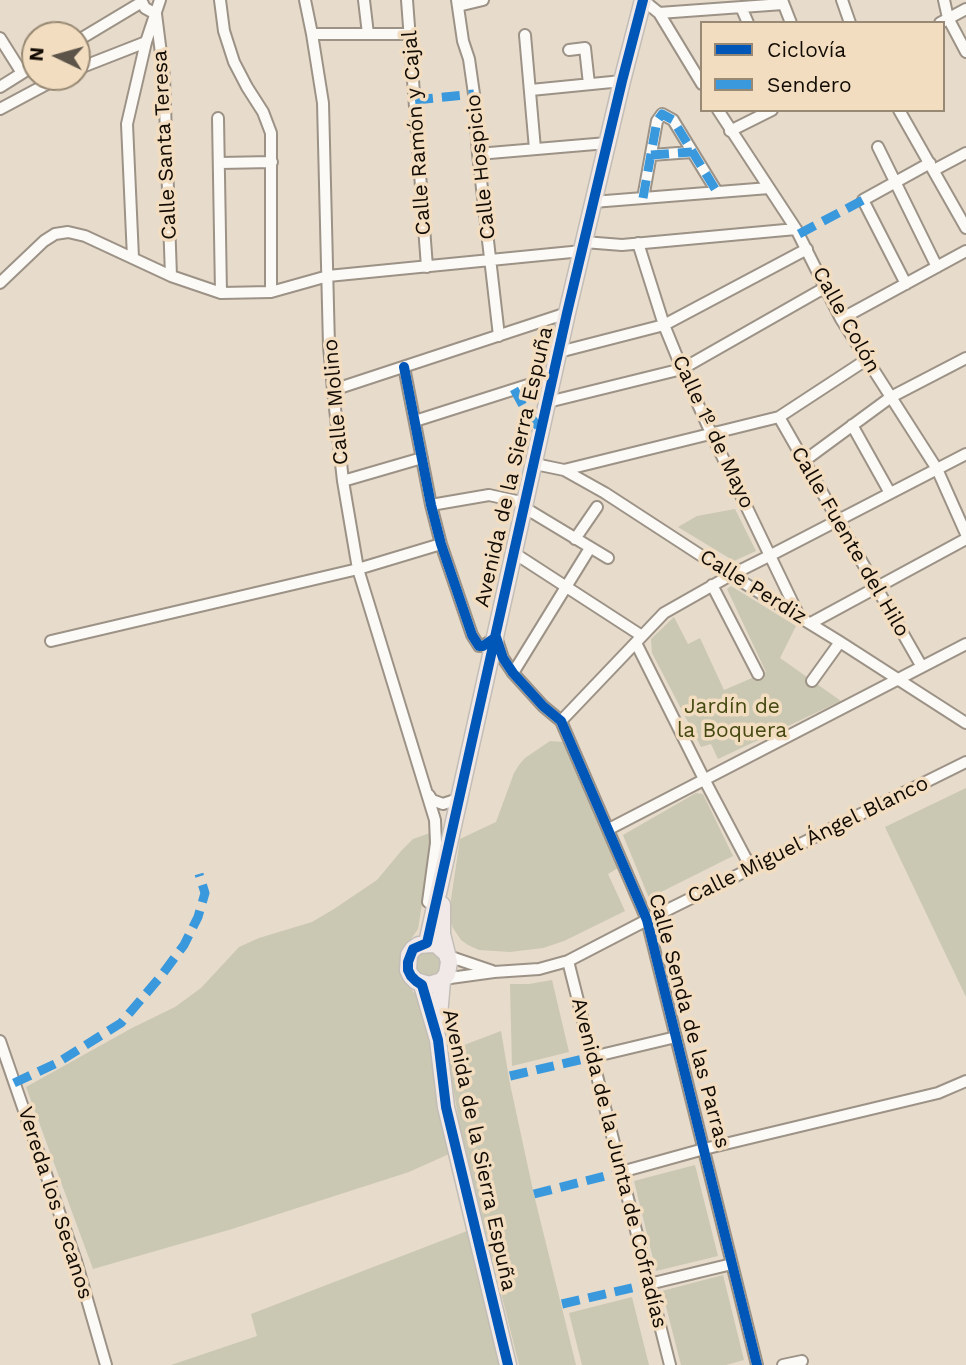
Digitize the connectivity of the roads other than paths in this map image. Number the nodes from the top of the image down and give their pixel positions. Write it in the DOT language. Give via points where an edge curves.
graph roads {
  1 [pos="160,0"];
  2 [pos="220,0"];
  3 [pos="305,0"];
  4 [pos="364,0"];
  5 [pos="407,0"];
  6 [pos="483,0"];
  7 [pos="643,0"];
  8 [pos="842,0"];
  9 [pos="944,0"];
  10 [pos="141,1"];
  11 [pos="782,2"];
  12 [pos="458,3"];
  13 [pos="741,8"];
  14 [pos="966,9"];
  15 [pos="659,13"];
  16 [pos="156,14"];
  17 [pos="747,21"];
  18 [pos="791,21"];
  19 [pos="849,21"];
  20 [pos="944,21"];
  21 [pos="945,22"];
  22 [pos="91,32"];
  23 [pos="312,34"];
  24 [pos="368,34"];
  25 [pos="410,34"];
  26 [pos="525,35"];
  27 [pos="0,38"];
  28 [pos="146,42"];
  29 [pos="569,50"];
  30 [pos="966,52"];
  31 [pos="91,64"];
  32 [pos="21,71"];
  33 [pos="21,74"];
  34 [pos="622,81"];
  35 [pos="700,81"];
  36 [pos="590,84"];
  37 [pos="0,87"];
  38 [pos="531,90"];
  39 [pos="34,91"];
  40 [pos="0,109"];
  41 [pos="719,112"];
  42 [pos="768,112"];
  43 [pos="900,112"];
  44 [pos="218,118"];
  45 [pos="730,131"];
  46 [pos="607,144"];
  47 [pos="878,147"];
  48 [pos="535,149"];
  49 [pos="692,152"];
  50 [pos="966,153"];
  51 [pos="478,154"];
  52 [pos="651,155"];
  53 [pos="272,162"];
  54 [pos="220,163"];
  55 [pos="932,166"];
  56 [pos="896,182"];
  57 [pos="769,188"];
  58 [pos="717,192"];
  59 [pos="643,198"];
  60 [pos="593,202"];
  61 [pos="966,228"];
  62 [pos="796,229"];
  63 [pos="638,243"];
  64 [pos="583,247"];
  65 [pos="807,249"];
  66 [pos="966,251"];
  67 [pos="133,258"];
  68 [pos="491,260"];
  69 [pos="427,267"];
  70 [pos="937,267"];
  71 [pos="171,276"];
  72 [pos="328,276"];
  73 [pos="0,283"];
  74 [pos="906,284"];
  75 [pos="826,287"];
  76 [pos="271,292"];
  77 [pos="220,293"];
  78 [pos="568,313"];
  79 [pos="841,320"];
  80 [pos="664,325"];
  81 [pos="499,336"];
  82 [pos="559,352"];
  83 [pos="966,358"];
  84 [pos="866,360"];
  85 [pos="404,367"];
  86 [pos="682,369"];
  87 [pos="553,377"];
  88 [pos="332,390"];
  89 [pos="891,397"];
  90 [pos="548,402"];
  91 [pos="779,417"];
  92 [pos="415,421"];
  93 [pos="852,425"];
  94 [pos="711,433"];
  95 [pos="966,454"];
  96 [pos="422,458"];
  97 [pos="804,461"];
  98 [pos="535,464"];
  99 [pos="937,469"];
  100 [pos="564,470"];
  101 [pos="343,481"];
  102 [pos="890,493"];
  103 [pos="431,505"];
  104 [pos="526,506"];
  105 [pos="597,507"];
  106 [pos="838,520"];
  107 [pos="966,534"];
  108 [pos="575,539"];
  109 [pos="966,539"];
  110 [pos="441,544"];
  111 [pos="590,548"];
  112 [pos="514,553"];
  113 [pos="771,555"];
  114 [pos="608,558"];
  115 [pos="358,569"];
  116 [pos="730,575"];
  117 [pos="712,585"];
  118 [pos="567,586"];
  119 [pos="875,588"];
  120 [pos="800,617"];
  121 [pos="811,623"];
  122 [pos="496,637"];
  123 [pos="51,640"];
  124 [pos="639,640"];
  125 [pos="840,642"];
  126 [pos="966,644"];
  127 [pos="922,667"];
  128 [pos="513,673"];
  129 [pos="758,674"];
  130 [pos="898,679"];
  131 [pos="812,681"];
  132 [pos="561,721"];
  133 [pos="966,723"];
  134 [pos="966,762"];
  135 [pos="704,779"];
  136 [pos="428,793"];
  137 [pos="458,799"];
  138 [pos="609,829"];
  139 [pos="444,868"];
  140 [pos="751,868"];
  141 [pos="647,920"];
  142 [pos="423,944"];
  143 [pos="447,954"];
  144 [pos="568,961"];
  145 [pos="494,972"];
  146 [pos="442,980"];
  147 [pos="422,985"];
  148 [pos="676,1037"];
  149 [pos="438,1040"];
  150 [pos="0,1042"];
  151 [pos="592,1057"];
  152 [pos="966,1081"];
  153 [pos="704,1149"];
  154 [pos="621,1172"];
  155 [pos="732,1264"];
  156 [pos="649,1284"];
  157 [pos="802,1361"];
  158 [pos="106,1365"];
  159 [pos="508,1365"];
  160 [pos="670,1365"];
  161 [pos="757,1365"];
  162 [pos="783,1365"];
  1 -- 16 [label="street"];
  2 -- 53 [label="street" via="234,62 271,133"];
  3 -- 23 [label="street, Calle Molino"];
  4 -- 24 [label="street"];
  5 -- 25 [label="street, Calle Ramón y Cajal"];
  6 -- 12 [label="street"];
  7 -- 15 [label="street"];
  7 -- 34 [label="main road, Avenida de la Sierra Espuña"];
  8 -- 19 [label="street"];
  9 -- 20 [label="street"];
  10 -- 16 [label="street"];
  10 -- 22 [label="street"];
  11 -- 13 [label="street"];
  11 -- 18 [label="street"];
  12 -- 51 [label="street, Calle Hospicio" via="474,94"];
  13 -- 15 [label="street"];
  13 -- 17 [label="street"];
  14 -- 20 [label="street"];
  15 -- 35 [label="street"];
  16 -- 28 [label="street"];
  16 -- 71 [label="street, Calle Santa Teresa" via="164,77"];
  21 -- 30 [label="street"];
  23 -- 24 [label="street"];
  23 -- 72 [label="street, Calle Molino" via="323,103"];
  24 -- 25 [label="street"];
  25 -- 69 [label="street, Calle Ramón y Cajal"];
  26 -- 38 [label="street"];
  27 -- 32 [label="street"];
  28 -- 31 [label="street"];
  28 -- 67 [label="street" via="127,124"];
  29 -- 36 [label="street" via="585,48"];
  33 -- 37 [label="street"];
  34 -- 36 [label="street"];
  34 -- 46 [label="main road, Avenida de la Sierra Espuña"];
  36 -- 38 [label="street"];
  38 -- 48 [label="street"];
  39 -- 40 [label="street"];
  41 -- 45 [label="street, Calle Colón"];
  42 -- 45 [label="street"];
  43 -- 55 [label="street"];
  44 -- 54 [label="street"];
  45 -- 57 [label="street, Calle Colón"];
  46 -- 48 [label="street"];
  46 -- 60 [label="main road, Avenida de la Sierra Espuña"];
  47 -- 56 [label="street"];
  48 -- 51 [label="street"];
  49 -- 52 [label="street"];
  49 -- 52 [label="street" via="673,120 663,114 657,121"];
  49 -- 58 [label="street"];
  50 -- 55 [label="street"];
  51 -- 68 [label="street, Calle Hospicio"];
  52 -- 59 [label="street"];
  53 -- 54 [label="street"];
  53 -- 76 [label="street"];
  54 -- 77 [label="street"];
  55 -- 56 [label="street"];
  55 -- 61 [label="street"];
  56 -- 70 [label="street"];
  56 -- 74 [label="street" via="863,200"];
  57 -- 58 [label="street"];
  57 -- 62 [label="street, Calle Colón"];
  58 -- 59 [label="street"];
  59 -- 60 [label="street"];
  60 -- 64 [label="main road, Avenida de la Sierra Espuña"];
  62 -- 63 [label="street"];
  62 -- 65 [label="street, Calle Colón"];
  63 -- 64 [label="street"];
  63 -- 80 [label="street, Calle 1º de Mayo"];
  64 -- 68 [label="street"];
  64 -- 78 [label="main road, Avenida de la Sierra Espuña"];
  65 -- 75 [label="street, Calle Colón"];
  65 -- 80 [label="street"];
  66 -- 70 [label="street"];
  67 -- 71 [label="street"];
  67 -- 73 [label="street" via="85,236 55,234"];
  68 -- 69 [label="street"];
  68 -- 81 [label="street, Calle Hospicio"];
  69 -- 72 [label="street"];
  70 -- 74 [label="street"];
  71 -- 77 [label="street"];
  72 -- 76 [label="street"];
  72 -- 88 [label="street, Calle Molino"];
  74 -- 79 [label="street"];
  75 -- 79 [label="street, Calle Colón"];
  75 -- 86 [label="street"];
  76 -- 77 [label="street"];
  78 -- 81 [label="street"];
  78 -- 82 [label="main road, Avenida de la Sierra Espuña"];
  79 -- 84 [label="street, Calle Colón"];
  80 -- 82 [label="street"];
  80 -- 86 [label="street, Calle 1º de Mayo"];
  81 -- 85 [label="street"];
  82 -- 87 [label="main road, Avenida de la Sierra Espuña"];
  83 -- 89 [label="street"];
  84 -- 89 [label="street, Calle Colón"];
  84 -- 91 [label="street"];
  85 -- 88 [label="street"];
  85 -- 92 [label="street"];
  86 -- 90 [label="street"];
  86 -- 94 [label="street, Calle 1º de Mayo"];
  87 -- 90 [label="main road, Avenida de la Sierra Espuña"];
  87 -- 92 [label="street"];
  88 -- 101 [label="street, Calle Molino"];
  89 -- 93 [label="street"];
  89 -- 99 [label="street, Calle Colón"];
  90 -- 98 [label="main road, Avenida de la Sierra Espuña"];
  91 -- 94 [label="street"];
  91 -- 97 [label="street, Calle Fuente del Hilo"];
  92 -- 96 [label="street"];
  93 -- 97 [label="street"];
  93 -- 102 [label="street"];
  94 -- 100 [label="street"];
  94 -- 113 [label="street, Calle 1º de Mayo"];
  95 -- 99 [label="street"];
  96 -- 101 [label="street"];
  96 -- 103 [label="street"];
  97 -- 106 [label="street, Calle Fuente del Hilo"];
  98 -- 100 [label="street, Calle Perdiz"];
  98 -- 104 [label="main road, Avenida de la Sierra Espuña"];
  99 -- 102 [label="street"];
  99 -- 107 [label="street, Calle Colón"];
  100 -- 116 [label="street, Calle Perdiz"];
  101 -- 115 [label="street, Calle Molino"];
  102 -- 106 [label="street"];
  103 -- 104 [label="street" via="489,495"];
  103 -- 110 [label="street"];
  104 -- 108 [label="street"];
  104 -- 112 [label="main road, Avenida de la Sierra Espuña"];
  105 -- 108 [label="street"];
  106 -- 113 [label="street"];
  106 -- 119 [label="street, Calle Fuente del Hilo"];
  108 -- 111 [label="street"];
  109 -- 119 [label="street"];
  110 -- 115 [label="street"];
  110 -- 122 [label="street" via="472,635 479,646"];
  111 -- 114 [label="street"];
  111 -- 118 [label="street"];
  112 -- 118 [label="street"];
  112 -- 122 [label="main road, Avenida de la Sierra Espuña"];
  113 -- 116 [label="street"];
  113 -- 120 [label="street, Calle 1º de Mayo"];
  115 -- 123 [label="street"];
  115 -- 136 [label="street, Calle Molino"];
  116 -- 117 [label="street"];
  116 -- 120 [label="street, Calle Perdiz"];
  117 -- 124 [label="street" via="664,612"];
  117 -- 129 [label="street"];
  118 -- 124 [label="street"];
  118 -- 128 [label="street"];
  119 -- 121 [label="street"];
  119 -- 127 [label="street, Calle Fuente del Hilo"];
  120 -- 121 [label="street, Calle Perdiz"];
  121 -- 125 [label="street, Calle Perdiz"];
  122 -- 128 [label="street, Calle Senda de las Parras"];
  122 -- 137 [label="main road, Avenida de la Sierra Espuña"];
  124 -- 132 [label="street"];
  124 -- 135 [label="street"];
  125 -- 130 [label="street, Calle Perdiz"];
  125 -- 131 [label="street"];
  126 -- 127 [label="street"];
  127 -- 130 [label="street"];
  128 -- 132 [label="street, Calle Senda de las Parras"];
  130 -- 133 [label="street, Calle Perdiz"];
  130 -- 135 [label="street"];
  132 -- 138 [label="street, Calle Senda de las Parras"];
  134 -- 140 [label="street, Calle Miguel Ángel Blanco"];
  135 -- 138 [label="street"];
  135 -- 140 [label="street"];
  136 -- 137 [label="street" via="443,804"];
  136 -- 142 [label="street, Calle Molino" via="436,843"];
  137 -- 139 [label="main road, Avenida de la Sierra Espuña"];
  138 -- 141 [label="street, Calle Senda de las Parras"];
  139 -- 142 [label="main road, Avenida de la Sierra Espuña"];
  139 -- 143 [label="main road, Avenida de la Sierra Espuña" via="442,934"];
  140 -- 141 [label="street, Calle Miguel Ángel Blanco"];
  141 -- 144 [label="street, Calle Miguel Ángel Blanco"];
  141 -- 148 [label="street, Calle Senda de las Parras"];
  142 -- 143 [label="main road" via="437,945"];
  142 -- 147 [label="main road" via="413,949 408,970"];
  143 -- 145 [label="street, Calle Miguel Ángel Blanco"];
  143 -- 146 [label="main road" via="449,968"];
  144 -- 145 [label="street, Calle Miguel Ángel Blanco" via="539,969"];
  144 -- 151 [label="street, Avenida de la Junta de Cofradías"];
  145 -- 146 [label="street, Calle Miguel Ángel Blanco"];
  146 -- 147 [label="main road"];
  146 -- 149 [label="main road, Avenida de la Sierra Espuña"];
  147 -- 149 [label="main road, Avenida de la Sierra Espuña"];
  148 -- 151 [label="street"];
  148 -- 153 [label="street, Calle Senda de las Parras"];
  149 -- 159 [label="main road, Avenida de la Sierra Espuña" via="446,1107"];
  150 -- 158 [label="street, Vereda los Secanos" via="76,1261"];
  151 -- 154 [label="street, Avenida de la Junta de Cofradías"];
  152 -- 153 [label="street" via="938,1093"];
  153 -- 154 [label="street"];
  153 -- 155 [label="street, Calle Senda de las Parras"];
  154 -- 156 [label="street, Avenida de la Junta de Cofradías"];
  155 -- 156 [label="street"];
  155 -- 161 [label="street, Calle Senda de las Parras"];
  156 -- 160 [label="street, Avenida de la Junta de Cofradías"];
  157 -- 162 [label="street"];
}
